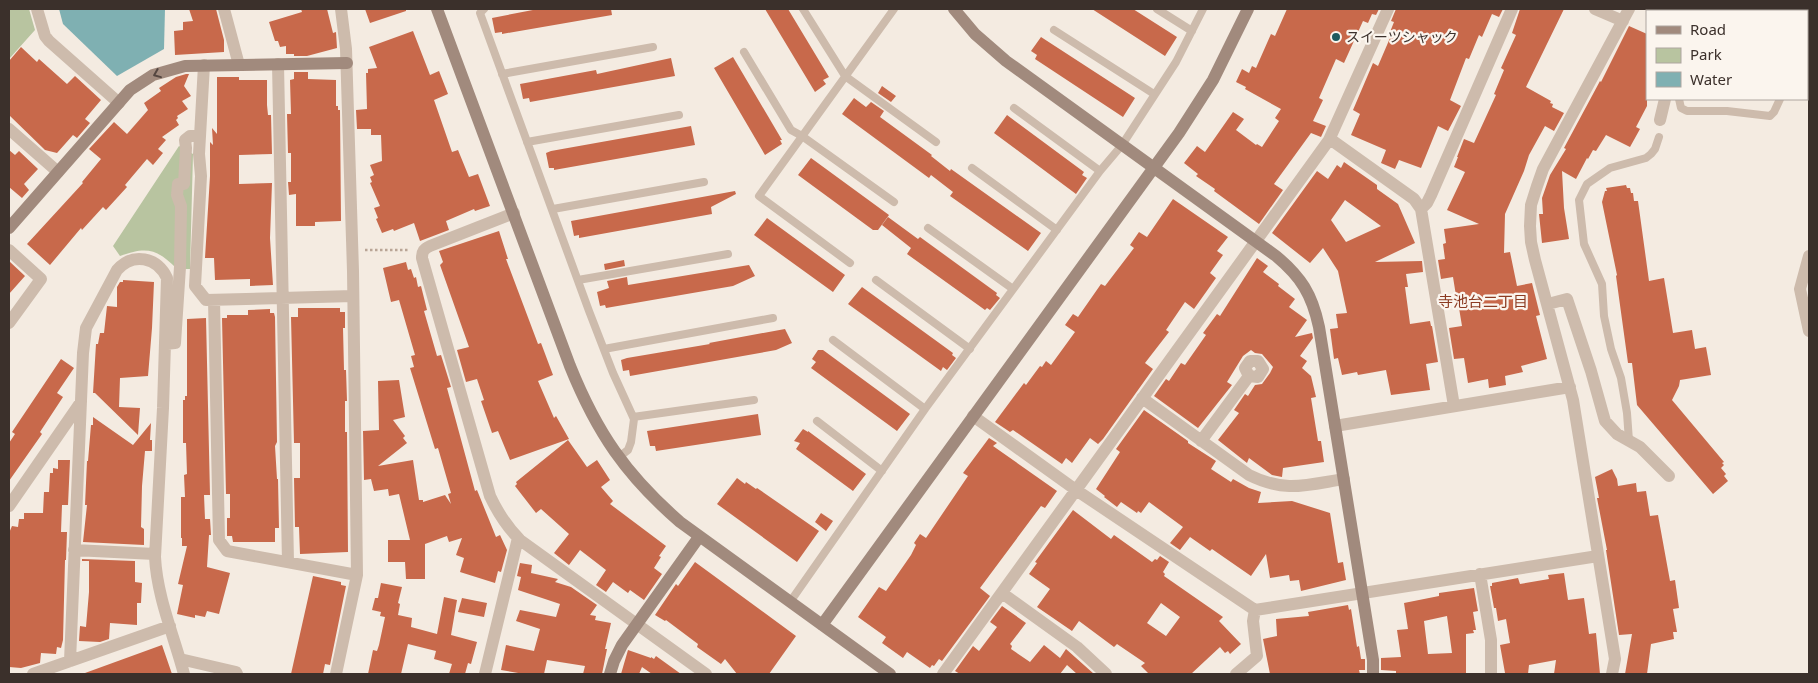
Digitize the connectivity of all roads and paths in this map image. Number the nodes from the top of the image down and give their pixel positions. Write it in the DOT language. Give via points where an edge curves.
graph roads {
  1 [pos="37,9"];
  2 [pos="224,9"];
  3 [pos="341,9"];
  4 [pos="437,9"];
  5 [pos="484,9"];
  6 [pos="804,9"];
  7 [pos="894,9"];
  8 [pos="954,9"];
  9 [pos="1157,9"];
  10 [pos="1202,9"];
  11 [pos="1248,9"];
  12 [pos="1388,9"];
  13 [pos="1512,9"];
  14 [pos="1595,9"];
  15 [pos="1629,9"];
  16 [pos="1623,21"];
  17 [pos="1054,30"];
  18 [pos="1192,31"];
  19 [pos="652,47"];
  20 [pos="744,52"];
  21 [pos="346,63"];
  22 [pos="278,64"];
  23 [pos="204,65"];
  24 [pos="239,65"];
  25 [pos="502,74"];
  26 [pos="845,76"];
  27 [pos="1154,94"];
  28 [pos="1665,100"];
  29 [pos="1679,100"];
  30 [pos="1780,100"];
  31 [pos="119,103"];
  32 [pos="1014,108"];
  33 [pos="679,115"];
  34 [pos="1660,120"];
  35 [pos="9,129"];
  36 [pos="200,136"];
  37 [pos="802,136"];
  38 [pos="1659,136"];
  39 [pos="1330,139"];
  40 [pos="527,142"];
  41 [pos="936,142"];
  42 [pos="1122,145"];
  43 [pos="972,168"];
  44 [pos="1154,168"];
  45 [pos="1100,170"];
  46 [pos="58,172"];
  47 [pos="704,182"];
  48 [pos="894,202"];
  49 [pos="1421,208"];
  50 [pos="553,209"];
  51 [pos="514,214"];
  52 [pos="9,228"];
  53 [pos="928,228"];
  54 [pos="1057,230"];
  55 [pos="1256,241"];
  56 [pos="9,250"];
  57 [pos="351,250"];
  58 [pos="424,250"];
  59 [pos="728,254"];
  60 [pos="1809,256"];
  61 [pos="850,263"];
  62 [pos="578,280"];
  63 [pos="876,280"];
  64 [pos="1013,289"];
  65 [pos="353,296"];
  66 [pos="282,298"];
  67 [pos="214,300"];
  68 [pos="1548,304"];
  69 [pos="773,318"];
  70 [pos="9,323"];
  71 [pos="1809,330"];
  72 [pos="833,340"];
  73 [pos="165,344"];
  74 [pos="604,349"];
  75 [pos="970,349"];
  76 [pos="1249,376"];
  77 [pos="1570,387"];
  78 [pos="1142,398"];
  79 [pos="754,400"];
  80 [pos="81,402"];
  81 [pos="1454,406"];
  82 [pos="925,409"];
  83 [pos="973,416"];
  84 [pos="633,417"];
  85 [pos="817,421"];
  86 [pos="1335,426"];
  87 [pos="1202,440"];
  88 [pos="55,441"];
  89 [pos="1629,441"];
  90 [pos="79,446"];
  91 [pos="619,457"];
  92 [pos="882,471"];
  93 [pos="1669,476"];
  94 [pos="1344,479"];
  95 [pos="1076,490"];
  96 [pos="9,506"];
  97 [pos="699,537"];
  98 [pos="518,538"];
  99 [pos="74,550"];
  100 [pos="155,554"];
  101 [pos="1598,556"];
  102 [pos="288,562"];
  103 [pos="1480,574"];
  104 [pos="357,575"];
  105 [pos="1002,593"];
  106 [pos="1362,593"];
  107 [pos="790,602"];
  108 [pos="1255,610"];
  109 [pos="637,624"];
  110 [pos="822,625"];
  111 [pos="170,626"];
  112 [pos="180,659"];
  113 [pos="70,661"];
  114 [pos="33,674"];
  115 [pos="184,674"];
  116 [pos="238,674"];
  117 [pos="336,674"];
  118 [pos="485,674"];
  119 [pos="610,674"];
  120 [pos="706,674"];
  121 [pos="890,674"];
  122 [pos="943,674"];
  123 [pos="1106,674"];
  124 [pos="1236,674"];
  125 [pos="1373,674"];
  126 [pos="1491,674"];
  127 [pos="1612,674"];
  1 -- 31 [label="street" via="49,41"];
  2 -- 24 [label="street"];
  3 -- 21 [label="street"];
  4 -- 51 [label="street"];
  5 -- 25 [label="lane" via="480,13"];
  6 -- 26 [label="lane"];
  7 -- 26 [label="lane"];
  8 -- 42 [label="street" via="974,34 995,52"];
  9 -- 18 [label="lane"];
  10 -- 18 [label="lane"];
  11 -- 44 [label="street" via="1213,80"];
  12 -- 39 [label="street"];
  13 -- 49 [label="street" via="1431,195"];
  14 -- 16 [label="street"];
  15 -- 16 [label="street"];
  16 -- 68 [label="street" via="1543,169 1531,205 1531,242"];
  17 -- 27 [label="lane"];
  18 -- 27 [label="lane"];
  19 -- 25 [label="lane"];
  20 -- 37 [label="lane" via="791,130"];
  21 -- 22 [label="street"];
  21 -- 57 [label="street"];
  22 -- 24 [label="street"];
  22 -- 66 [label="street"];
  23 -- 24 [label="street"];
  23 -- 31 [label="street, one-way" via="168,69 152,75"];
  23 -- 36 [label="street"];
  25 -- 40 [label="lane"];
  26 -- 37 [label="lane"];
  26 -- 41 [label="lane"];
  27 -- 42 [label="lane"];
  28 -- 34 [label="street"];
  29 -- 30 [label="lane" via="1681,108 1687,110 1770,116"];
  31 -- 46 [label="street"];
  32 -- 45 [label="lane"];
  33 -- 40 [label="lane"];
  35 -- 46 [label="street"];
  36 -- 67 [label="street" via="195,286 206,300"];
  36 -- 73 [label="street" via="190,136 185,140 184,184 178,184 176,194 181,206 176,343"];
  37 -- 48 [label="lane"];
  37 -- 61 [label="lane" via="759,196"];
  38 -- 89 [label="lane" via="1655,149 1646,158 1610,168 1587,184 1579,200 1584,244 1602,284 1604,316 1621,378"];
  39 -- 49 [label="street" via="1414,199"];
  39 -- 55 [label="street"];
  40 -- 50 [label="lane"];
  42 -- 44 [label="street"];
  42 -- 45 [label="lane"];
  43 -- 54 [label="lane"];
  44 -- 55 [label="street"];
  44 -- 83 [label="street"];
  45 -- 54 [label="lane"];
  46 -- 52 [label="street"];
  47 -- 50 [label="lane"];
  49 -- 81 [label="street"];
  50 -- 62 [label="lane"];
  51 -- 58 [label="street"];
  51 -- 91 [label="street" via="580,392 601,432"];
  53 -- 64 [label="lane"];
  54 -- 64 [label="lane"];
  55 -- 78 [label="street"];
  55 -- 86 [label="street" via="1289,267 1310,294 1319,327"];
  56 -- 70 [label="street" via="41,279"];
  57 -- 58 [label="path"];
  57 -- 65 [label="street"];
  58 -- 98 [label="street" via="422,258 485,481 498,512"];
  59 -- 62 [label="lane"];
  60 -- 71 [label="street" via="1800,289"];
  62 -- 74 [label="lane"];
  63 -- 75 [label="lane"];
  64 -- 75 [label="lane"];
  65 -- 66 [label="street"];
  65 -- 104 [label="street"];
  66 -- 67 [label="street"];
  66 -- 102 [label="street"];
  67 -- 102 [label="street" via="219,540 227,551"];
  68 -- 77 [label="street"];
  68 -- 89 [label="street" via="1567,299 1605,421"];
  69 -- 74 [label="lane"];
  72 -- 82 [label="lane"];
  73 -- 80 [label="street" via="167,284 163,271 152,260 143,258 122,264 86,328"];
  73 -- 100 [label="street"];
  74 -- 84 [label="lane"];
  75 -- 82 [label="lane"];
  76 -- 87 [label="street"];
  77 -- 81 [label="street"];
  77 -- 101 [label="street"];
  78 -- 87 [label="street"];
  78 -- 95 [label="street"];
  79 -- 84 [label="lane"];
  80 -- 88 [label="street"];
  80 -- 90 [label="street"];
  81 -- 86 [label="street"];
  82 -- 92 [label="lane"];
  83 -- 95 [label="street"];
  83 -- 110 [label="street"];
  84 -- 91 [label="lane" via="631,442 628,450"];
  85 -- 92 [label="lane"];
  86 -- 94 [label="street"];
  87 -- 94 [label="street" via="1249,475 1271,484 1294,486"];
  88 -- 90 [label="street" via="67,436"];
  88 -- 96 [label="street"];
  89 -- 93 [label="street" via="1640,447"];
  90 -- 99 [label="street"];
  91 -- 97 [label="street" via="657,502"];
  92 -- 107 [label="lane"];
  94 -- 106 [label="street"];
  95 -- 105 [label="street"];
  95 -- 108 [label="street"];
  97 -- 107 [label="street"];
  97 -- 109 [label="street"];
  98 -- 109 [label="street"];
  98 -- 118 [label="street"];
  99 -- 100 [label="street"];
  99 -- 113 [label="street"];
  100 -- 111 [label="street" via="155,571"];
  101 -- 103 [label="street"];
  101 -- 127 [label="street" via="1615,659"];
  102 -- 104 [label="street"];
  103 -- 106 [label="street"];
  103 -- 126 [label="street" via="1490,640"];
  104 -- 117 [label="street"];
  105 -- 122 [label="street"];
  105 -- 123 [label="street" via="1077,647"];
  106 -- 108 [label="street"];
  106 -- 125 [label="street"];
  107 -- 110 [label="street"];
  108 -- 124 [label="street" via="1252,620 1257,656"];
  109 -- 119 [label="street" via="622,645"];
  109 -- 120 [label="street"];
  110 -- 121 [label="street"];
  111 -- 112 [label="street"];
  111 -- 113 [label="street"];
  112 -- 115 [label="street"];
  112 -- 116 [label="street"];
  113 -- 114 [label="street"];
}
